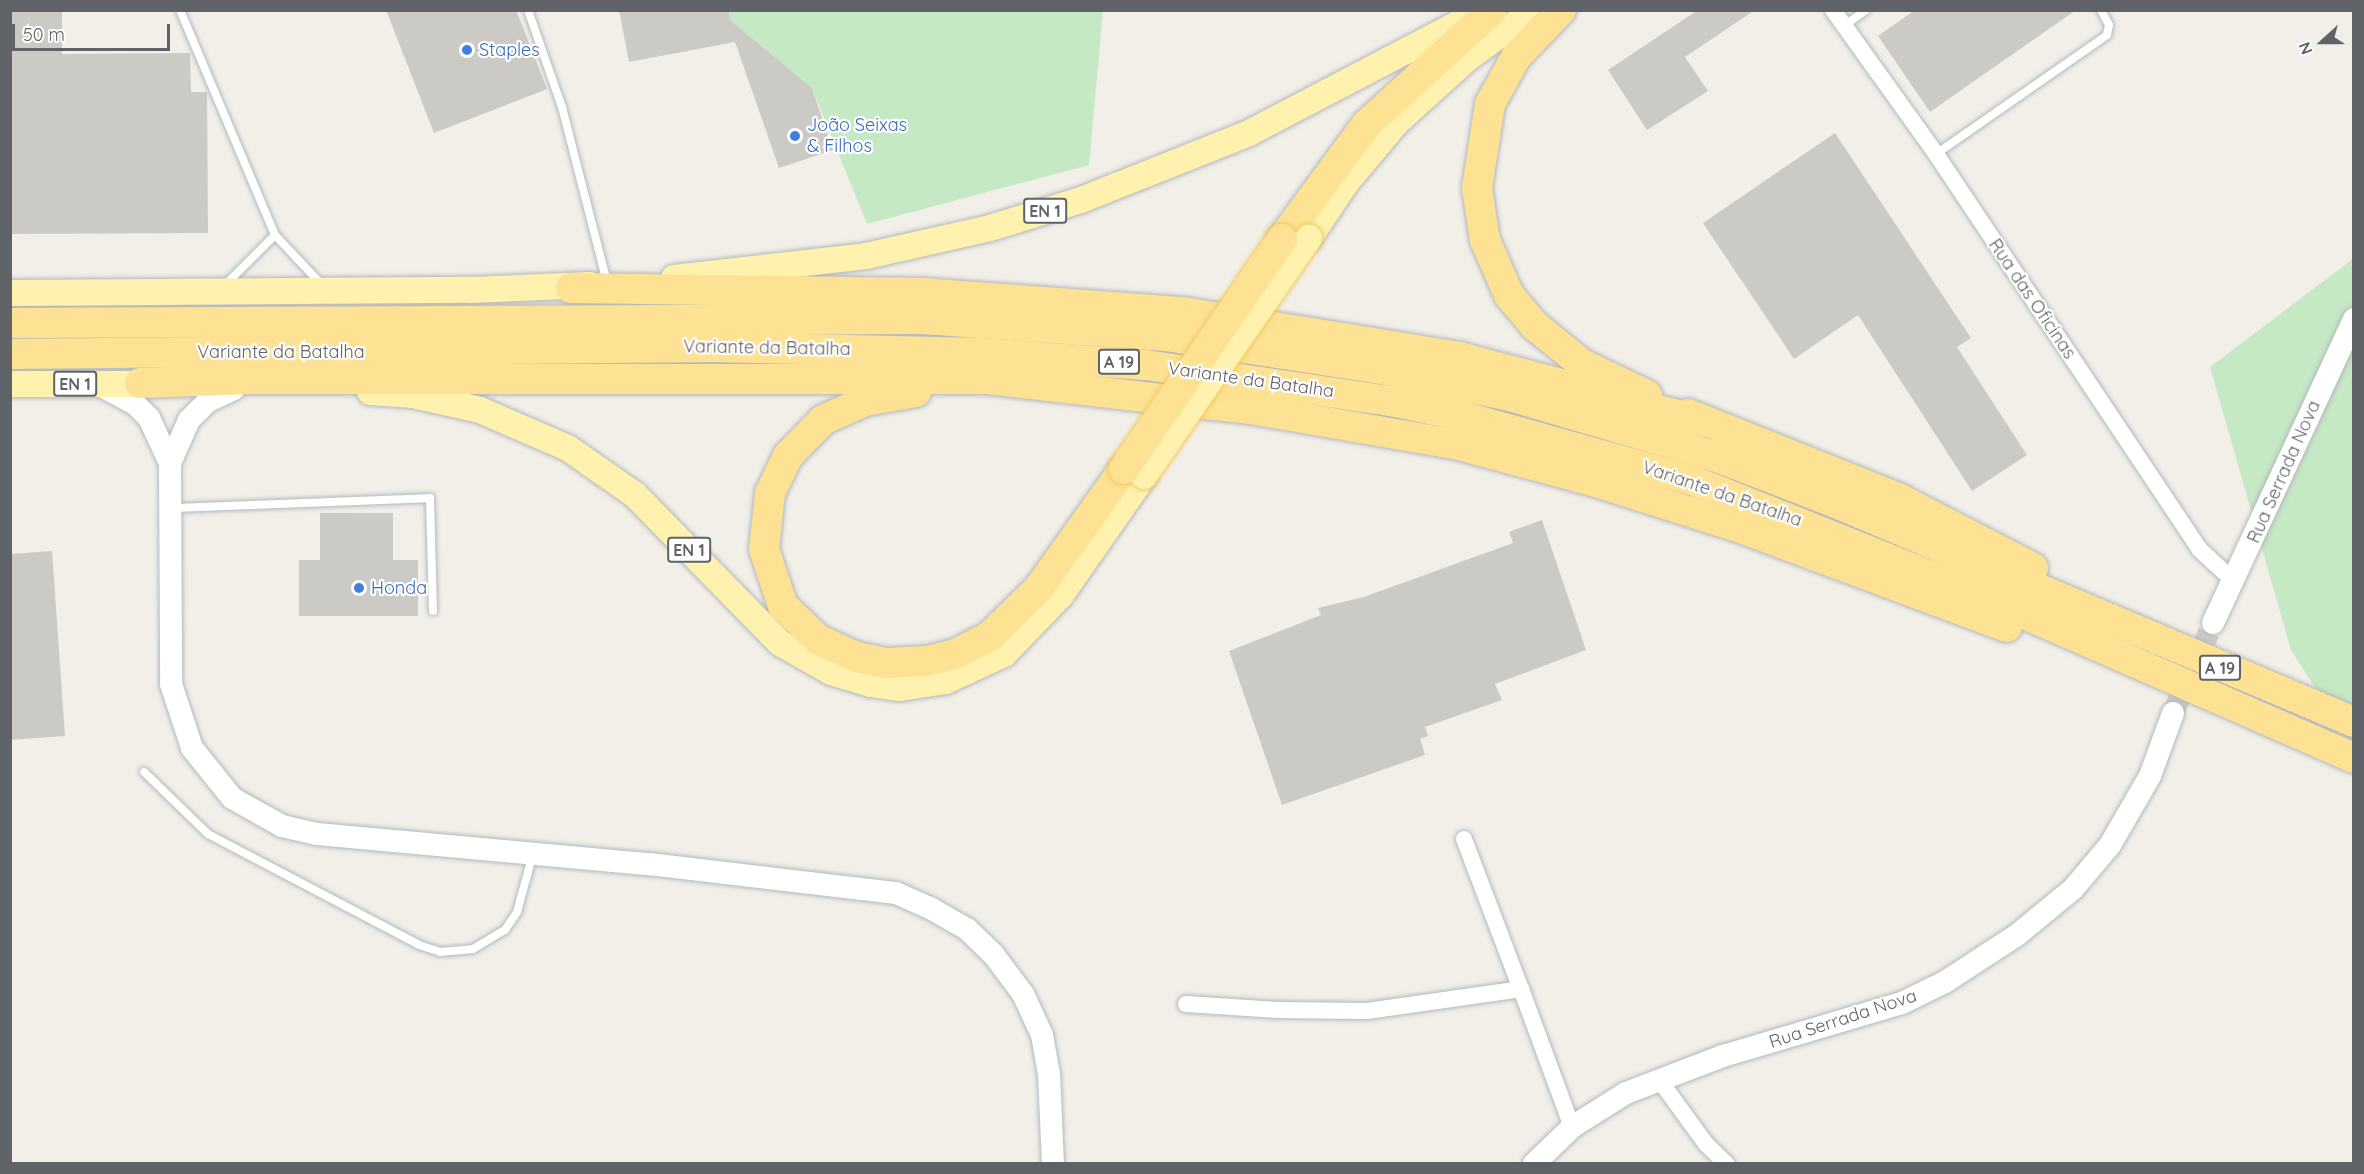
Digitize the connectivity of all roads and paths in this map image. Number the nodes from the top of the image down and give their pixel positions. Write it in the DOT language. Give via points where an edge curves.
graph roads {
  1 [pos="180,10"];
  2 [pos="528,10"];
  3 [pos="1483,10"];
  4 [pos="1492,10"];
  5 [pos="1534,10"];
  6 [pos="1561,10"];
  7 [pos="1833,10"];
  8 [pos="1866,10"];
  9 [pos="2101,10"];
  10 [pos="1844,26"];
  11 [pos="1936,154"];
  12 [pos="275,235"];
  13 [pos="1295,238"];
  14 [pos="607,282"];
  15 [pos="571,288"];
  16 [pos="329,291"];
  17 [pos="218,292"];
  18 [pos="10,293"];
  19 [pos="2354,319"];
  20 [pos="10,323"];
  21 [pos="10,354"];
  22 [pos="140,383"];
  23 [pos="10,384"];
  24 [pos="98,384"];
  25 [pos="234,389"];
  26 [pos="1075,389"];
  27 [pos="1705,422"];
  28 [pos="170,463"];
  29 [pos="1134,472"];
  30 [pos="170,508"];
  31 [pos="2235,582"];
  32 [pos="2089,608"];
  33 [pos="433,611"];
  34 [pos="2213,623"];
  35 [pos="2175,680"];
  36 [pos="2173,713"];
  37 [pos="2354,722"];
  38 [pos="2354,758"];
  39 [pos="144,772"];
  40 [pos="1464,839"];
  41 [pos="533,854"];
  42 [pos="1521,990"];
  43 [pos="1186,1004"];
  44 [pos="1658,1078"];
  45 [pos="1572,1127"];
  46 [pos="1053,1164"];
  47 [pos="1534,1164"];
  48 [pos="1727,1164"];
  1 -- 12 [label="lane"];
  2 -- 14 [label="lane" via="562,107"];
  3 -- 14 [label="main road, EN 1" via="1248,133 1081,200 990,228 866,256"];
  4 -- 13 [label="highway" via="1366,125"];
  5 -- 13 [label="main road" via="1468,58 1396,123"];
  6 -- 27 [label="highway" via="1516,57 1490,104 1477,188 1485,240 1509,295 1551,340 1598,373"];
  7 -- 10 [label="street, Rua das Oficinas"];
  8 -- 10 [label="lane"];
  9 -- 11 [label="lane" via="2109,25 2107,35"];
  10 -- 11 [label="street, Rua das Oficinas"];
  11 -- 31 [label="street, Rua das Oficinas" via="2199,549"];
  12 -- 16 [label="lane"];
  12 -- 17 [label="lane"];
  13 -- 29 [label="highway, bridge"];
  14 -- 15 [label="main road, EN 1"];
  15 -- 16 [label="main road, EN 1"];
  15 -- 27 [label="highway" via="923,293 1182,312 1460,357"];
  16 -- 17 [label="main road, EN 1"];
  17 -- 18 [label="main road, EN 1"];
  19 -- 31 [label="street, Rua Serrada Nova"];
  20 -- 32 [label="highway, Variante da Batalha / A 19" via="902,319 1031,324 1166,336 1382,369 1510,396 1633,431 1826,499"];
  21 -- 35 [label="highway, Variante da Batalha / A 19" via="850,349 1061,357 1283,383 1458,415 1694,481 1838,535"];
  22 -- 24 [label="main road, EN 1"];
  22 -- 25 [label="main road, EN 1"];
  22 -- 26 [label="highway" via="252,379 855,377 987,379"];
  23 -- 24 [label="main road, EN 1"];
  24 -- 28 [label="street" via="135,404 149,418"];
  25 -- 28 [label="street" via="208,401 189,420"];
  25 -- 29 [label="main road, EN 1" via="413,395 480,410 547,437 635,495 780,643 831,672 900,688 946,681 1004,654 1061,595"];
  26 -- 29 [label="highway" via="891,394 823,420 788,456 769,499 764,549 783,606 819,640 857,657 898,663 955,654 989,637 1012,618"];
  26 -- 35 [label="highway" via="1361,425 1521,461 1668,503 2142,676"];
  27 -- 32 [label="highway" via="1900,499 2040,572"];
  28 -- 30 [label="street"];
  30 -- 33 [label="lane" via="430,498"];
  30 -- 41 [label="street" via="171,684 192,748 232,798 282,826 317,834"];
  31 -- 34 [label="street, Rua Serrada Nova"];
  32 -- 37 [label="highway, Variante da Batalha / A 19" via="2210,664"];
  35 -- 38 [label="highway, Variante da Batalha / A 19"];
  36 -- 44 [label="street, Rua Serrada Nova" via="2146,785 2110,845 2078,885 2017,935 1945,982 1902,1003"];
  39 -- 41 [label="lane" via="208,834 419,945 440,952 473,949 506,930 521,903"];
  40 -- 42 [label="street"];
  41 -- 46 [label="street" via="896,893 967,929 993,954 1023,994 1042,1035"];
  42 -- 43 [label="street" via="1367,1011"];
  42 -- 45 [label="street"];
  44 -- 45 [label="street, Rua Serrada Nova"];
  44 -- 48 [label="street" via="1706,1144"];
  45 -- 47 [label="street, Rua Serrada Nova"];
}
